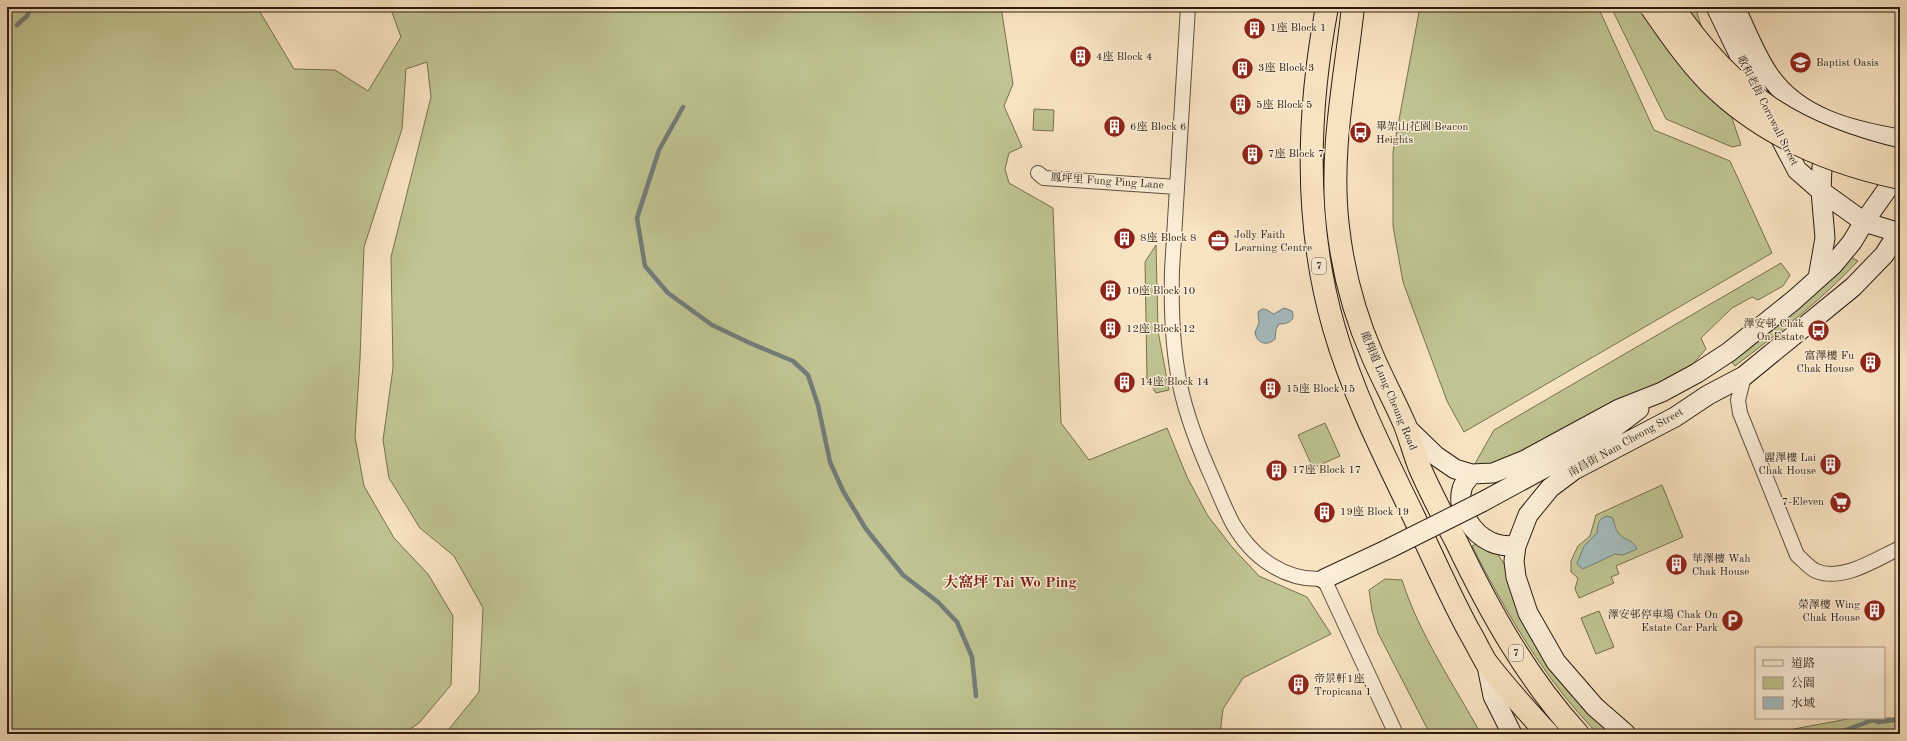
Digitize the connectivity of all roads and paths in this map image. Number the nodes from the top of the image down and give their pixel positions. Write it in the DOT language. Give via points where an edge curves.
graph roads {
  1 [pos="1188,7"];
  2 [pos="1327,7"];
  3 [pos="1352,7"];
  4 [pos="1651,7"];
  5 [pos="1673,7"];
  6 [pos="1716,7"];
  7 [pos="1735,7"];
  8 [pos="1850,128"];
  9 [pos="1900,139"];
  10 [pos="1900,160"];
  11 [pos="1900,171"];
  12 [pos="1038,173"];
  13 [pos="1900,178"];
  14 [pos="1177,187"];
  15 [pos="1821,191"];
  16 [pos="1864,222"];
  17 [pos="1899,232"];
  18 [pos="1818,278"];
  19 [pos="1744,376"];
  20 [pos="1662,392"];
  21 [pos="1708,395"];
  22 [pos="1405,426"];
  23 [pos="1602,437"];
  24 [pos="1472,474"];
  25 [pos="1516,546"];
  26 [pos="1900,548"];
  27 [pos="1324,579"];
  28 [pos="1486,661"];
  29 [pos="1396,734"];
  30 [pos="1512,734"];
  31 [pos="1548,734"];
  32 [pos="1578,734"];
  33 [pos="1626,734"];
  1 -- 14 [label="street"];
  2 -- 28 [label="main road, 7" via="1315,105 1312,181 1314,231 1327,302 1342,353 1370,424"];
  3 -- 22 [label="main road, 龍翔道 Lung Cheung Road / 7" via="1336,146 1338,228 1345,273 1358,319"];
  4 -- 13 [label="main road, bridge" via="1672,37 1710,82 1756,120 1811,151 1863,170"];
  5 -- 10 [label="main road, bridge" via="1720,67 1768,106 1800,126 1831,140"];
  6 -- 15 [label="main road, 歌和老街 Cornwall Street" via="1797,170"];
  7 -- 8 [label="main road, 歌和老街 Cornwall Street" via="1769,76 1808,112"];
  8 -- 9 [label="main road, 歌和老街 Cornwall Street"];
  8 -- 15 [label="main road" via="1834,143 1824,159"];
  11 -- 16 [label="main road, 南昌街 Nam Cheong Street"];
  12 -- 14 [label="street, 鳳坪里 Fung Ping Lane" via="1044,178"];
  14 -- 27 [label="street" via="1172,270 1173,338 1180,385 1191,427 1233,523 1246,543 1279,571 1297,577"];
  15 -- 16 [label="main road, 歌和老街 Cornwall Street"];
  15 -- 18 [label="main road" via="1825,238"];
  16 -- 17 [label="main road, 歌和老街 Cornwall Street"];
  16 -- 18 [label="main road, 南昌街 Nam Cheong Street" via="1849,247"];
  17 -- 19 [label="main road, 南昌街 Nam Cheong Street" via="1884,255 1853,287"];
  18 -- 20 [label="main road, 南昌街 Nam Cheong Street" via="1716,361"];
  19 -- 21 [label="main road, 南昌街 Nam Cheong Street"];
  19 -- 26 [label="street" via="1738,400 1740,413 1797,555 1815,570 1828,574 1848,572"];
  20 -- 23 [label="main road, 南昌街 Nam Cheong Street"];
  20 -- 24 [label="main road, 南昌街 Nam Cheong Street" via="1619,409 1513,466 1493,473"];
  21 -- 23 [label="main road, 南昌街 Nam Cheong Street" via="1669,408 1631,427"];
  21 -- 25 [label="main road, 南昌街 Nam Cheong Street" via="1674,417 1574,470 1562,479 1539,500 1528,515"];
  22 -- 24 [label="main road, 南昌街 Nam Cheong Street" via="1447,464"];
  22 -- 32 [label="main road, 龍翔道 Lung Cheung Road / 7" via="1419,466 1497,622 1529,674"];
  23 -- 27 [label="main road, 南昌街 Nam Cheong Street, bridge" via="1482,502"];
  24 -- 25 [label="main road" via="1465,481 1460,494 1468,521 1490,542"];
  25 -- 33 [label="main road, 南昌街 Nam Cheong Street" via="1516,577 1528,613 1542,640 1556,662 1595,706"];
  27 -- 29 [label="street"];
  28 -- 30 [label="main road" via="1493,696"];
  28 -- 31 [label="main road, 7"];
}
